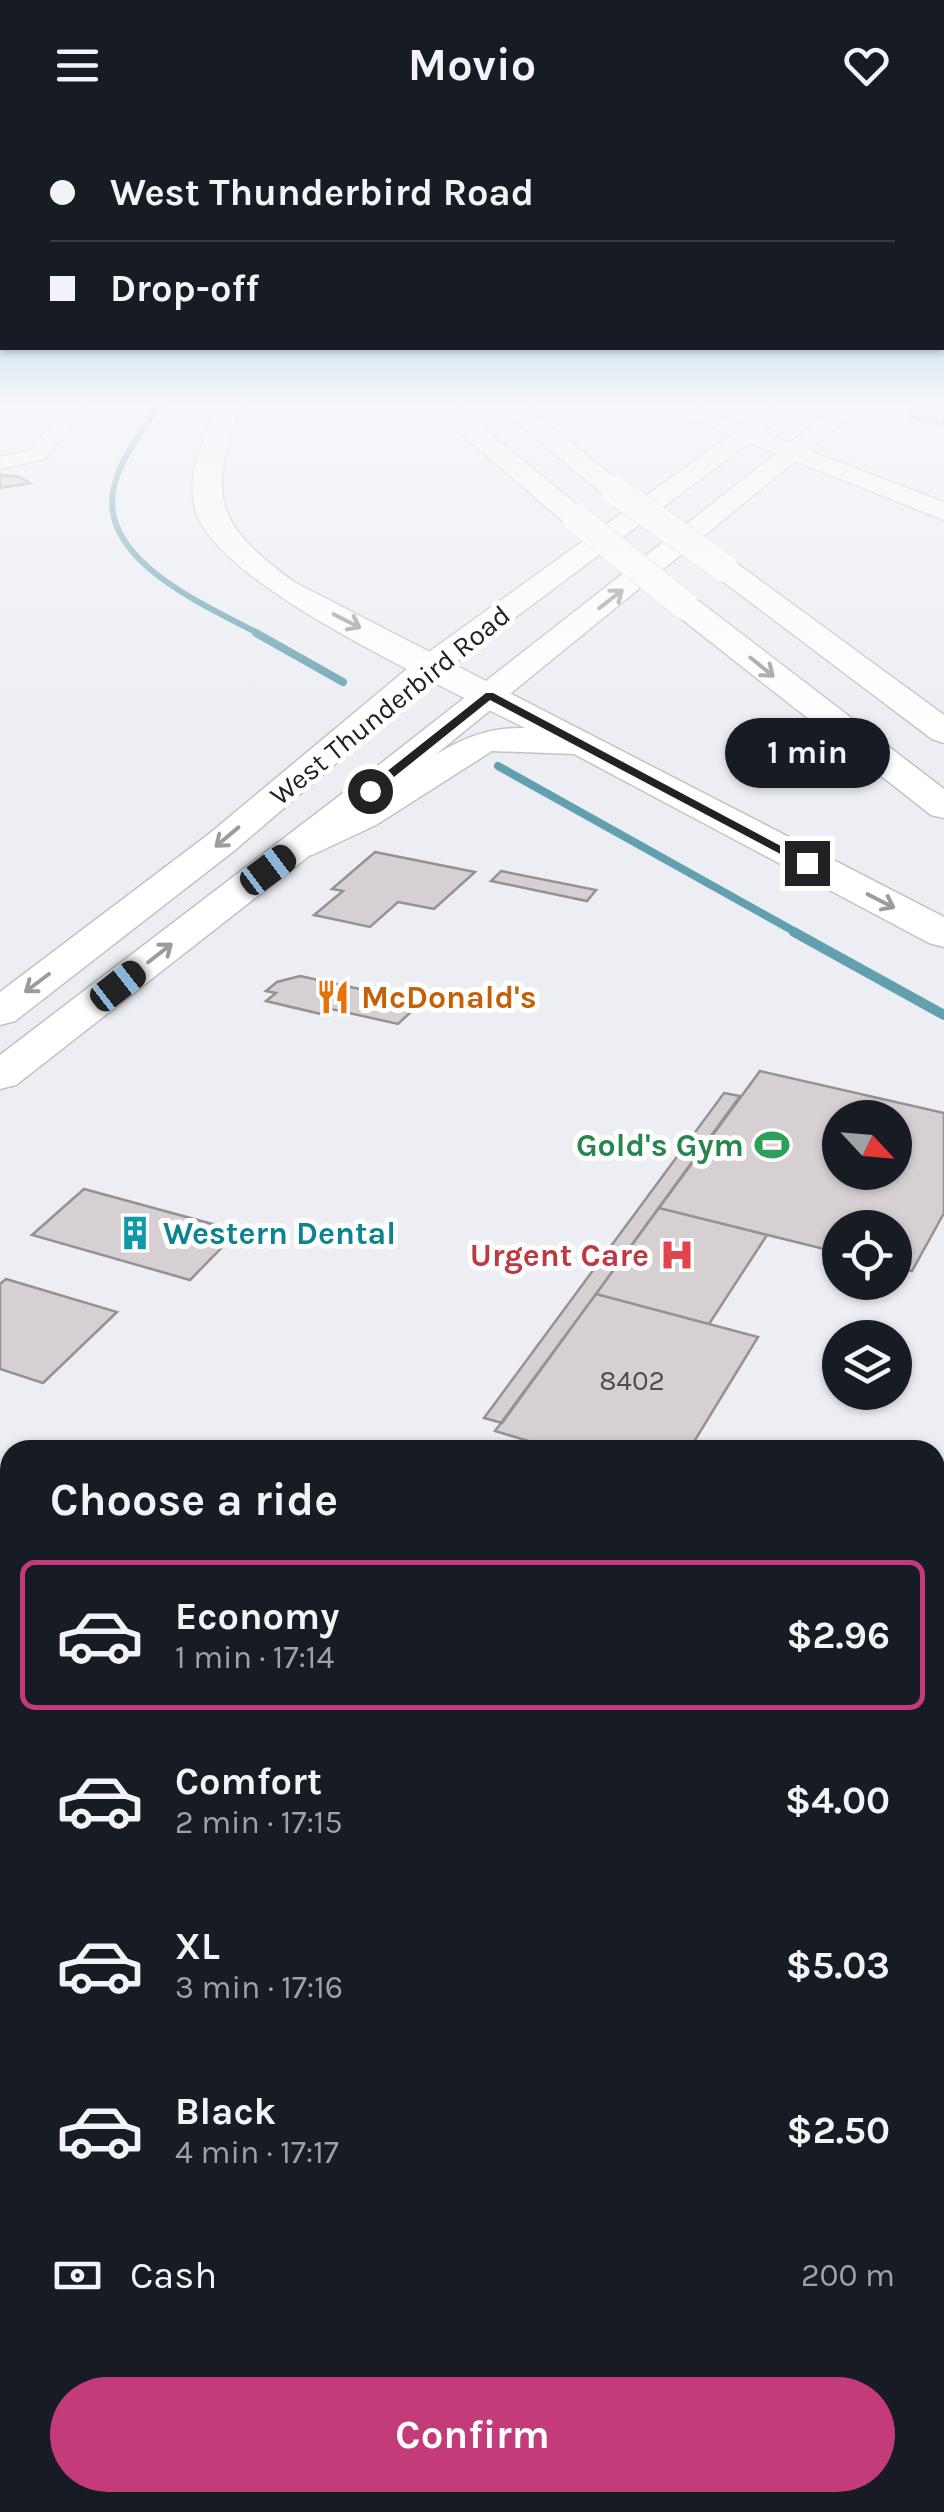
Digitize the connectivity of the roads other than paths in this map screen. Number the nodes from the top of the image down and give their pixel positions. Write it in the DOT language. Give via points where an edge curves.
graph roads {
  1 [pos="213,517"];
  2 [pos="575,517"];
  3 [pos="635,517"];
  4 [pos="654,517"];
  5 [pos="714,517"];
  6 [pos="430,666"];
  7 [pos="489,696"];
  8 [pos="944,732"];
  9 [pos="597,754"];
  10 [pos="944,807"];
  11 [pos="298,847"];
  12 [pos="944,934"];
  13 [pos="0,1012"];
  14 [pos="0,1076"];
  1 -- 6 [label="highway, one-way" via="246,562 283,588"];
  2 -- 10 [label="highway, one-way, bridge"];
  3 -- 6 [label="main road, West Thunderbird Road"];
  4 -- 8 [label="highway, bridge"];
  7 -- 5 [label="main road, West Thunderbird Road, one-way"];
  6 -- 7 [label="highway"];
  6 -- 13 [label="main road, West Thunderbird Road, one-way" via="222,842"];
  7 -- 9 [label="highway"];
  7 -- 11 [label="main road, West Thunderbird Road"];
  9 -- 11 [label="highway" via="518,737 480,741 383,806"];
  9 -- 12 [label="highway, one-way"];
  14 -- 11 [label="main road, West Thunderbird Road, one-way"];
}
